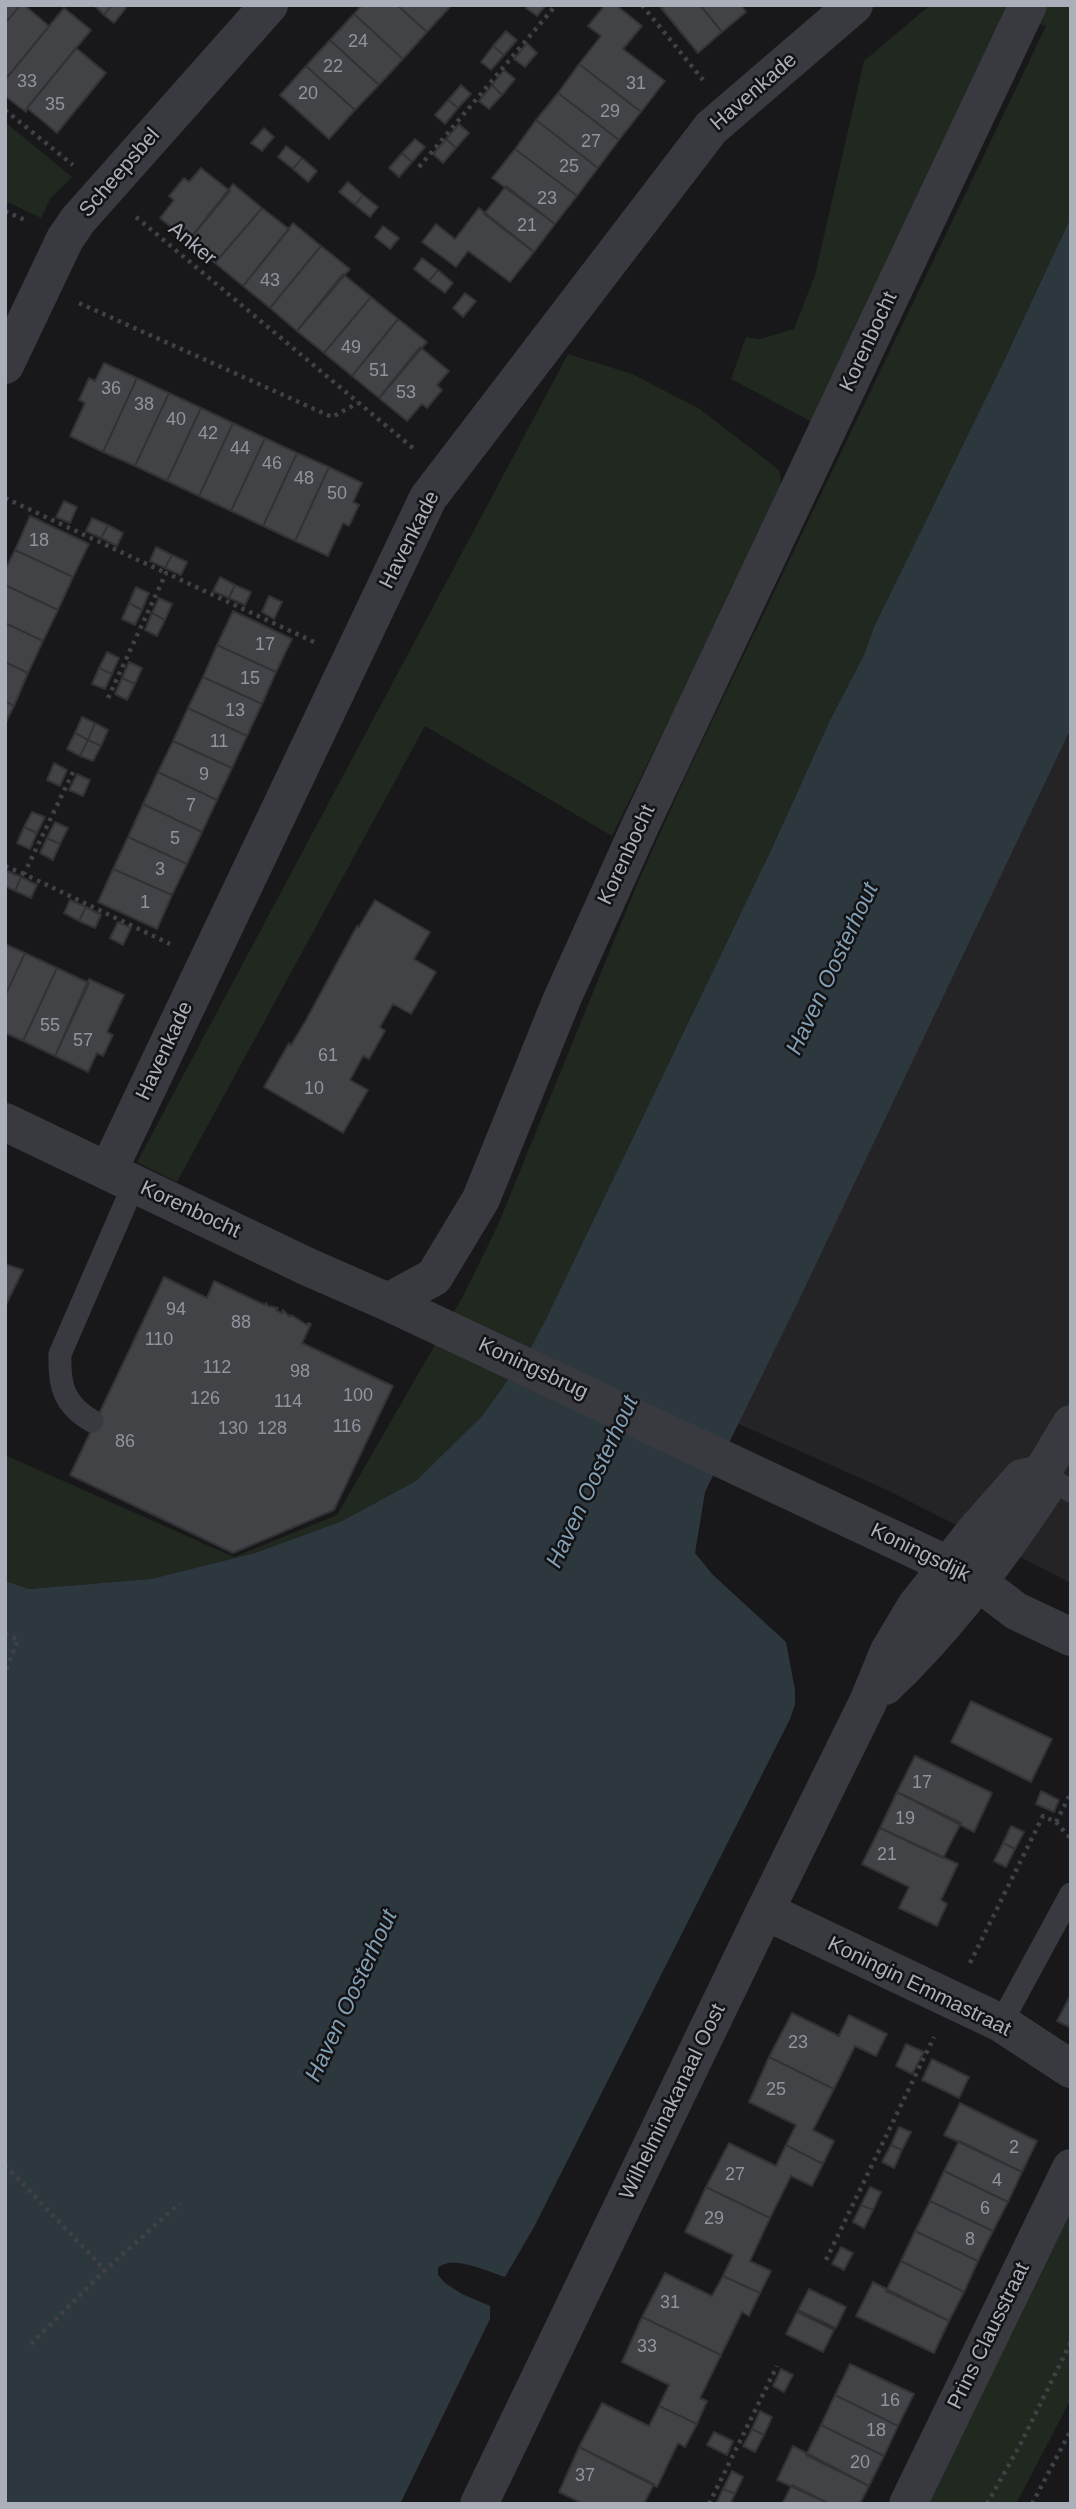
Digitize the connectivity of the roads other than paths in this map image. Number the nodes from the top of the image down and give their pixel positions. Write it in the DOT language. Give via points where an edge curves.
graph roads {
  1 [pos="269,5"];
  2 [pos="854,5"];
  3 [pos="1028,5"];
  4 [pos="5,365"];
  5 [pos="5,1122"];
  6 [pos="121,1177"];
  7 [pos="388,1302"];
  8 [pos="92,1421"];
  9 [pos="1071,1424"];
  10 [pos="764,1478"];
  11 [pos="1056,1483"];
  12 [pos="963,1573"];
  13 [pos="1071,1637"];
  14 [pos="1071,1894"];
  15 [pos="765,1911"];
  16 [pos="1001,2023"];
  17 [pos="1071,2069"];
  18 [pos="1071,2168"];
  19 [pos="479,2504"];
  20 [pos="908,2504"];
  1 -- 4 [label="street, Scheepsbel" via="65,239"];
  2 -- 6 [label="street, Havenkade" via="711,128 428,498 207,962"];
  3 -- 7 [label="street, Korenbocht" via="636,836 562,999 481,1199 434,1277"];
  5 -- 6 [label="street, Korenbocht"];
  6 -- 7 [label="street, Korenbocht"];
  6 -- 8 [label="lane" via="60,1354 59,1378 68,1402"];
  7 -- 10 [label="street, Koningsbrug"];
  9 -- 11 [label="street, Wilhelminakanaal Oost"];
  10 -- 12 [label="street, Koningsdijk"];
  11 -- 12 [label="street, Wilhelminakanaal Oost"];
  12 -- 13 [label="street, Koningsdijk" via="1016,1611"];
  12 -- 15 [label="street, Wilhelminakanaal Oost" via="942,1628 868,1702"];
  14 -- 16 [label="lane"];
  15 -- 16 [label="street, Koningin Emmastraat"];
  15 -- 19 [label="street, Wilhelminakanaal Oost"];
  16 -- 17 [label="street, Koningin Emmastraat"];
  18 -- 20 [label="street, Prins Clausstraat"];
}
